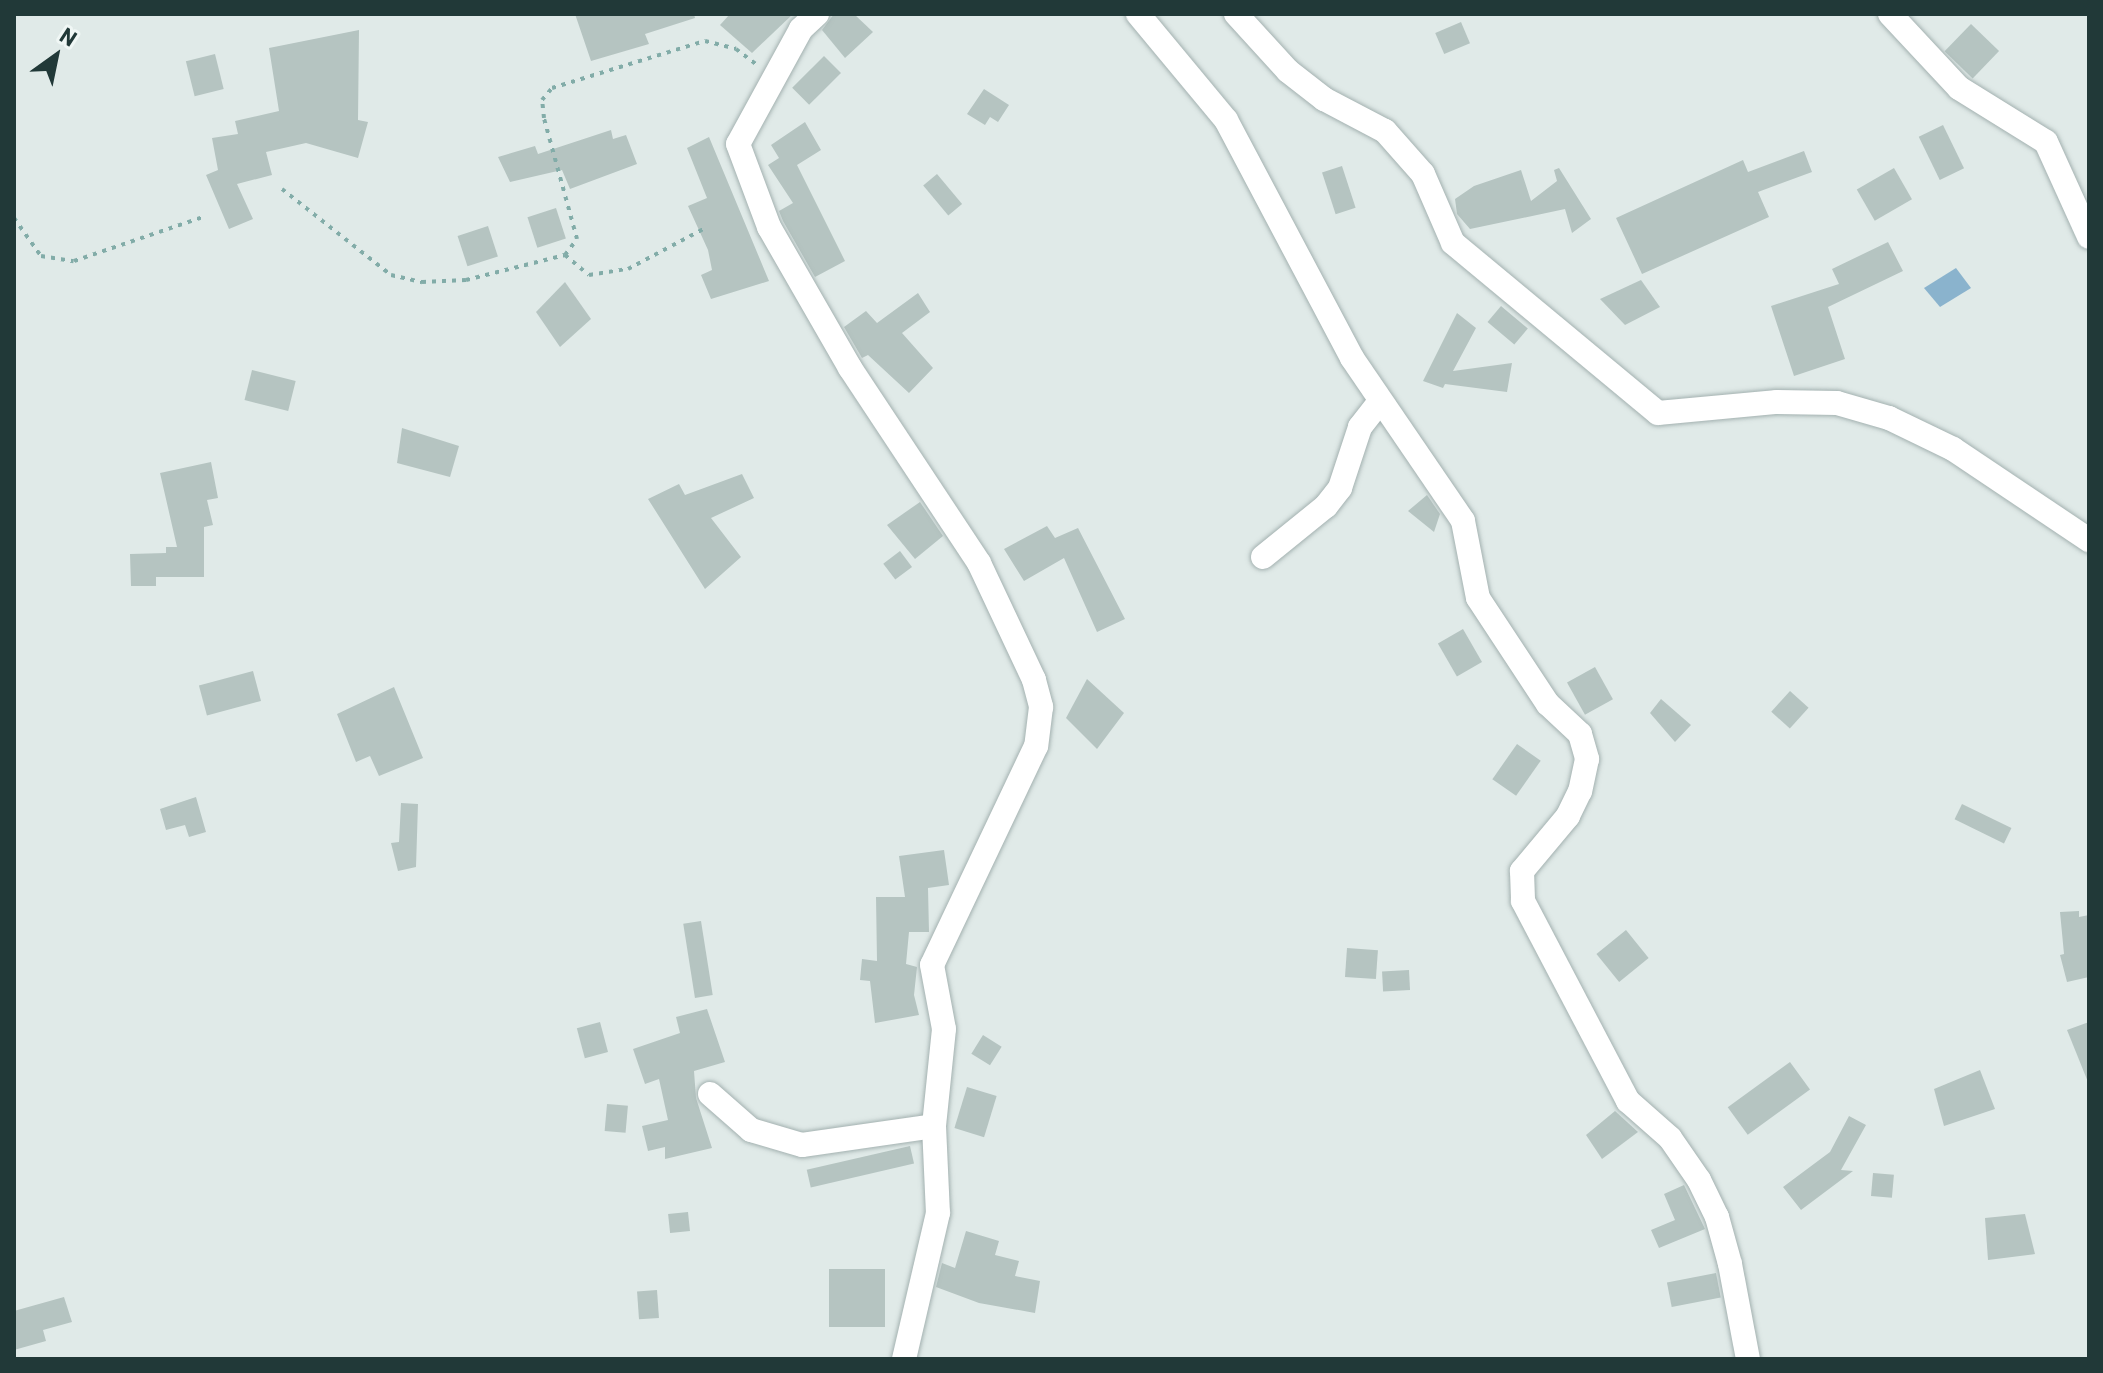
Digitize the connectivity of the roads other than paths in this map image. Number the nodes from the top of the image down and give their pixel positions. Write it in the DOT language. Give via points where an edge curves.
graph roads {
  1 [pos="817,14"];
  2 [pos="1138,14"];
  3 [pos="1236,14"];
  4 [pos="1890,14"];
  5 [pos="2089,237"];
  6 [pos="1380,401"];
  7 [pos="2089,540"];
  8 [pos="1263,557"];
  9 [pos="710,1094"];
  10 [pos="934,1126"];
  11 [pos="904,1359"];
  12 [pos="1748,1359"];
  1 -- 10 [label="street" via="801,29 738,144 769,227 850,368 979,563 1034,680 1041,707 1036,746 932,965 944,1029"];
  2 -- 6 [label="street" via="1226,120"];
  3 -- 7 [label="street" via="1288,71 1324,99 1385,131 1423,174 1453,243 1658,413 1777,402 1837,403 1889,418 1953,449"];
  4 -- 5 [label="street" via="1959,88 2046,142"];
  6 -- 8 [label="street" via="1360,427 1340,488 1326,506"];
  6 -- 12 [label="street" via="1463,521 1478,598 1548,704 1580,734 1587,759 1580,791 1568,816 1522,871 1523,901 1628,1101 1670,1138 1699,1180 1717,1217 1730,1264"];
  9 -- 10 [label="street" via="751,1130 802,1145"];
  10 -- 11 [label="street" via="938,1213"];
}
